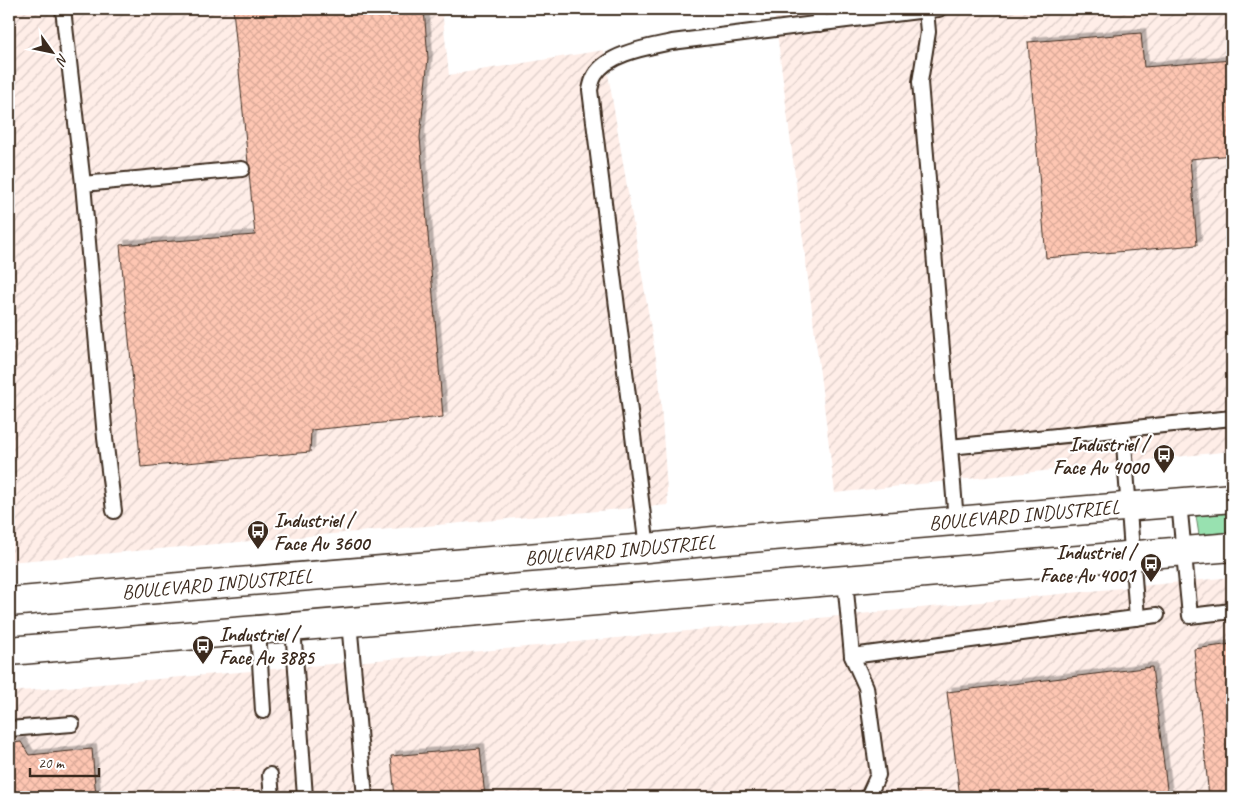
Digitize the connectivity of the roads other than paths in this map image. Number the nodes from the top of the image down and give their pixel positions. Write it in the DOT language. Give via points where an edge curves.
graph roads {
  1 [pos="63,9"];
  2 [pos="818,9"];
  3 [pos="932,9"];
  4 [pos="820,24"];
  5 [pos="242,169"];
  6 [pos="83,184"];
  7 [pos="1232,418"];
  8 [pos="1123,430"];
  9 [pos="950,447"];
  10 [pos="1232,498"];
  11 [pos="1179,502"];
  12 [pos="1129,506"];
  13 [pos="114,511"];
  14 [pos="956,521"];
  15 [pos="1232,547"];
  16 [pos="647,548"];
  17 [pos="1183,551"];
  18 [pos="1132,556"];
  19 [pos="846,580"];
  20 [pos="9,602"];
  21 [pos="1232,611"];
  22 [pos="1157,615"];
  23 [pos="1137,618"];
  24 [pos="349,622"];
  25 [pos="293,627"];
  26 [pos="258,630"];
  27 [pos="9,651"];
  28 [pos="852,656"];
  29 [pos="263,711"];
  30 [pos="72,724"];
  31 [pos="9,729"];
  32 [pos="270,776"];
  33 [pos="272,797"];
  34 [pos="305,797"];
  35 [pos="365,797"];
  36 [pos="868,797"];
  1 -- 6 [label="lane"];
  2 -- 4 [label="lane"];
  3 -- 4 [label="lane"];
  3 -- 9 [label="lane" via="920,82"];
  4 -- 16 [label="lane" via="672,42 635,50 601,68 592,81 590,90"];
  5 -- 6 [label="lane"];
  6 -- 13 [label="lane"];
  7 -- 8 [label="lane"];
  8 -- 9 [label="lane"];
  8 -- 12 [label="lane"];
  9 -- 14 [label="lane"];
  10 -- 11 [label="street, BOULEVARD INDUSTRIEL"];
  11 -- 12 [label="street, BOULEVARD INDUSTRIEL"];
  11 -- 17 [label="lane"];
  12 -- 14 [label="street, BOULEVARD INDUSTRIEL"];
  12 -- 18 [label="lane"];
  14 -- 16 [label="street, BOULEVARD INDUSTRIEL"];
  15 -- 17 [label="street"];
  16 -- 20 [label="street, BOULEVARD INDUSTRIEL"];
  17 -- 18 [label="street"];
  17 -- 21 [label="lane" via="1190,616"];
  18 -- 19 [label="street"];
  18 -- 23 [label="lane"];
  19 -- 24 [label="street"];
  19 -- 28 [label="lane"];
  22 -- 23 [label="lane"];
  23 -- 28 [label="lane"];
  24 -- 25 [label="street"];
  24 -- 35 [label="lane"];
  25 -- 26 [label="street"];
  25 -- 34 [label="lane"];
  26 -- 27 [label="street"];
  26 -- 29 [label="lane"];
  28 -- 36 [label="lane" via="866,687 878,775"];
  30 -- 31 [label="lane"];
  32 -- 33 [label="lane"];
}
